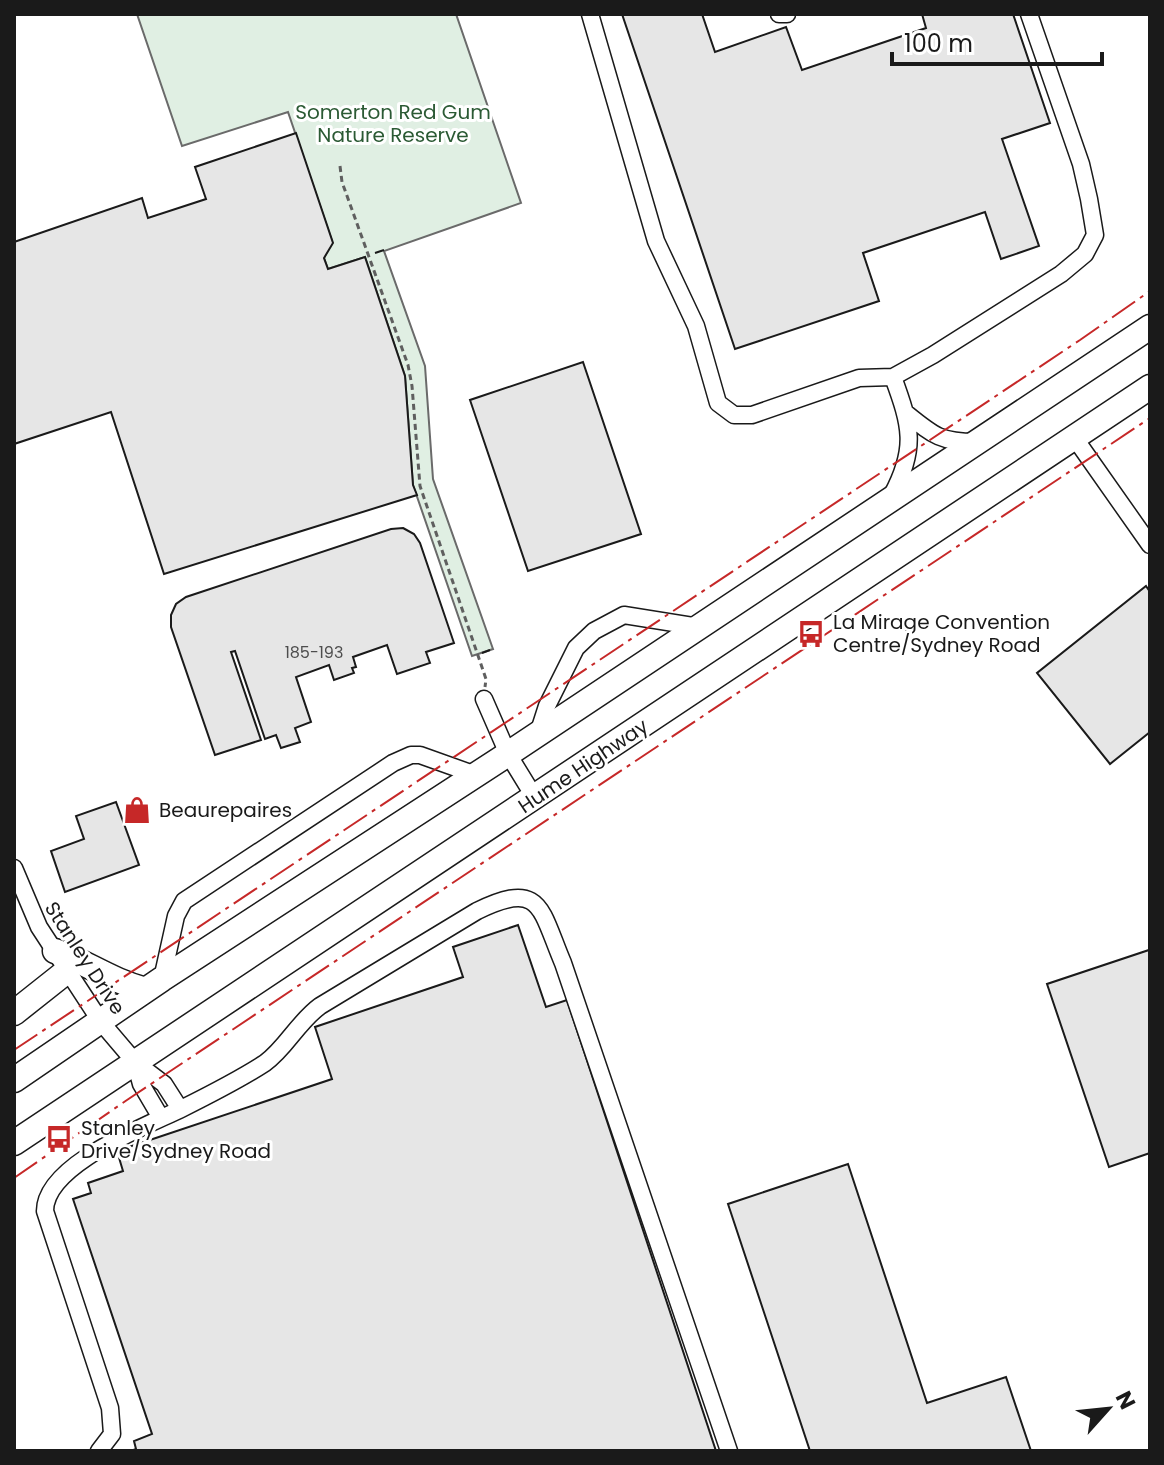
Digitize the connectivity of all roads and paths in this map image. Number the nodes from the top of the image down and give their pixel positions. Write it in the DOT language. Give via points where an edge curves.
graph roads {
  1 [pos="590,14"];
  2 [pos="779,14"];
  3 [pos="787,14"];
  4 [pos="1029,14"];
  5 [pos="340,166"];
  6 [pos="1150,327"];
  7 [pos="893,377"];
  8 [pos="1150,387"];
  9 [pos="907,414"];
  10 [pos="1074,437"];
  11 [pos="979,442"];
  12 [pos="887,503"];
  13 [pos="1150,545"];
  14 [pos="699,627"];
  15 [pos="484,699"];
  16 [pos="537,735"];
  17 [pos="508,754"];
  18 [pos="476,775"];
  19 [pos="535,798"];
  20 [pos="14,868"];
  21 [pos="61,961"];
  22 [pos="154,984"];
  23 [pos="14,1013"];
  24 [pos="101,1022"];
  25 [pos="135,1062"];
  26 [pos="14,1080"];
  27 [pos="180,1109"];
  28 [pos="161,1118"];
  29 [pos="14,1143"];
  30 [pos="99,1451"];
  31 [pos="729,1451"];
  1 -- 7 [label="street" via="656,241 696,326 718,403 734,415 752,415 859,378"];
  2 -- 3 [label="street"];
  4 -- 7 [label="street" via="1081,164 1095,235 1085,254 1061,274"];
  5 -- 15 [label="path" via="408,365 420,486 486,679"];
  6 -- 11 [label="highway"];
  7 -- 9 [label="street"];
  8 -- 10 [label="highway, Hume Highway"];
  9 -- 11 [label="street" via="950,442"];
  9 -- 12 [label="street" via="906,468"];
  10 -- 13 [label="street"];
  10 -- 19 [label="highway, Hume Highway"];
  11 -- 12 [label="highway"];
  12 -- 14 [label="highway"];
  14 -- 16 [label="highway"];
  14 -- 16 [label="street" via="624,615 594,631 576,648"];
  15 -- 17 [label="street"];
  16 -- 17 [label="highway"];
  17 -- 18 [label="highway"];
  17 -- 19 [label="street"];
  18 -- 22 [label="highway"];
  18 -- 22 [label="street" via="420,755 393,763 184,901"];
  19 -- 25 [label="highway, Hume Highway"];
  20 -- 21 [label="street, Stanley Drive" via="28,906"];
  21 -- 22 [label="highway" via="81,960 121,983"];
  21 -- 23 [label="highway"];
  21 -- 24 [label="street, Stanley Drive"];
  22 -- 24 [label="highway"];
  24 -- 25 [label="street, Stanley Drive"];
  24 -- 26 [label="highway"];
  25 -- 27 [label="street" via="164,1084"];
  25 -- 28 [label="street"];
  25 -- 29 [label="highway, Hume Highway"];
  27 -- 28 [label="street"];
  27 -- 31 [label="street" via="267,1061 304,1018 477,911 502,899 533,901 577,1002"];
  28 -- 30 [label="street" via="87,1158 59,1179 45,1201 110,1408 112,1434"];
}
